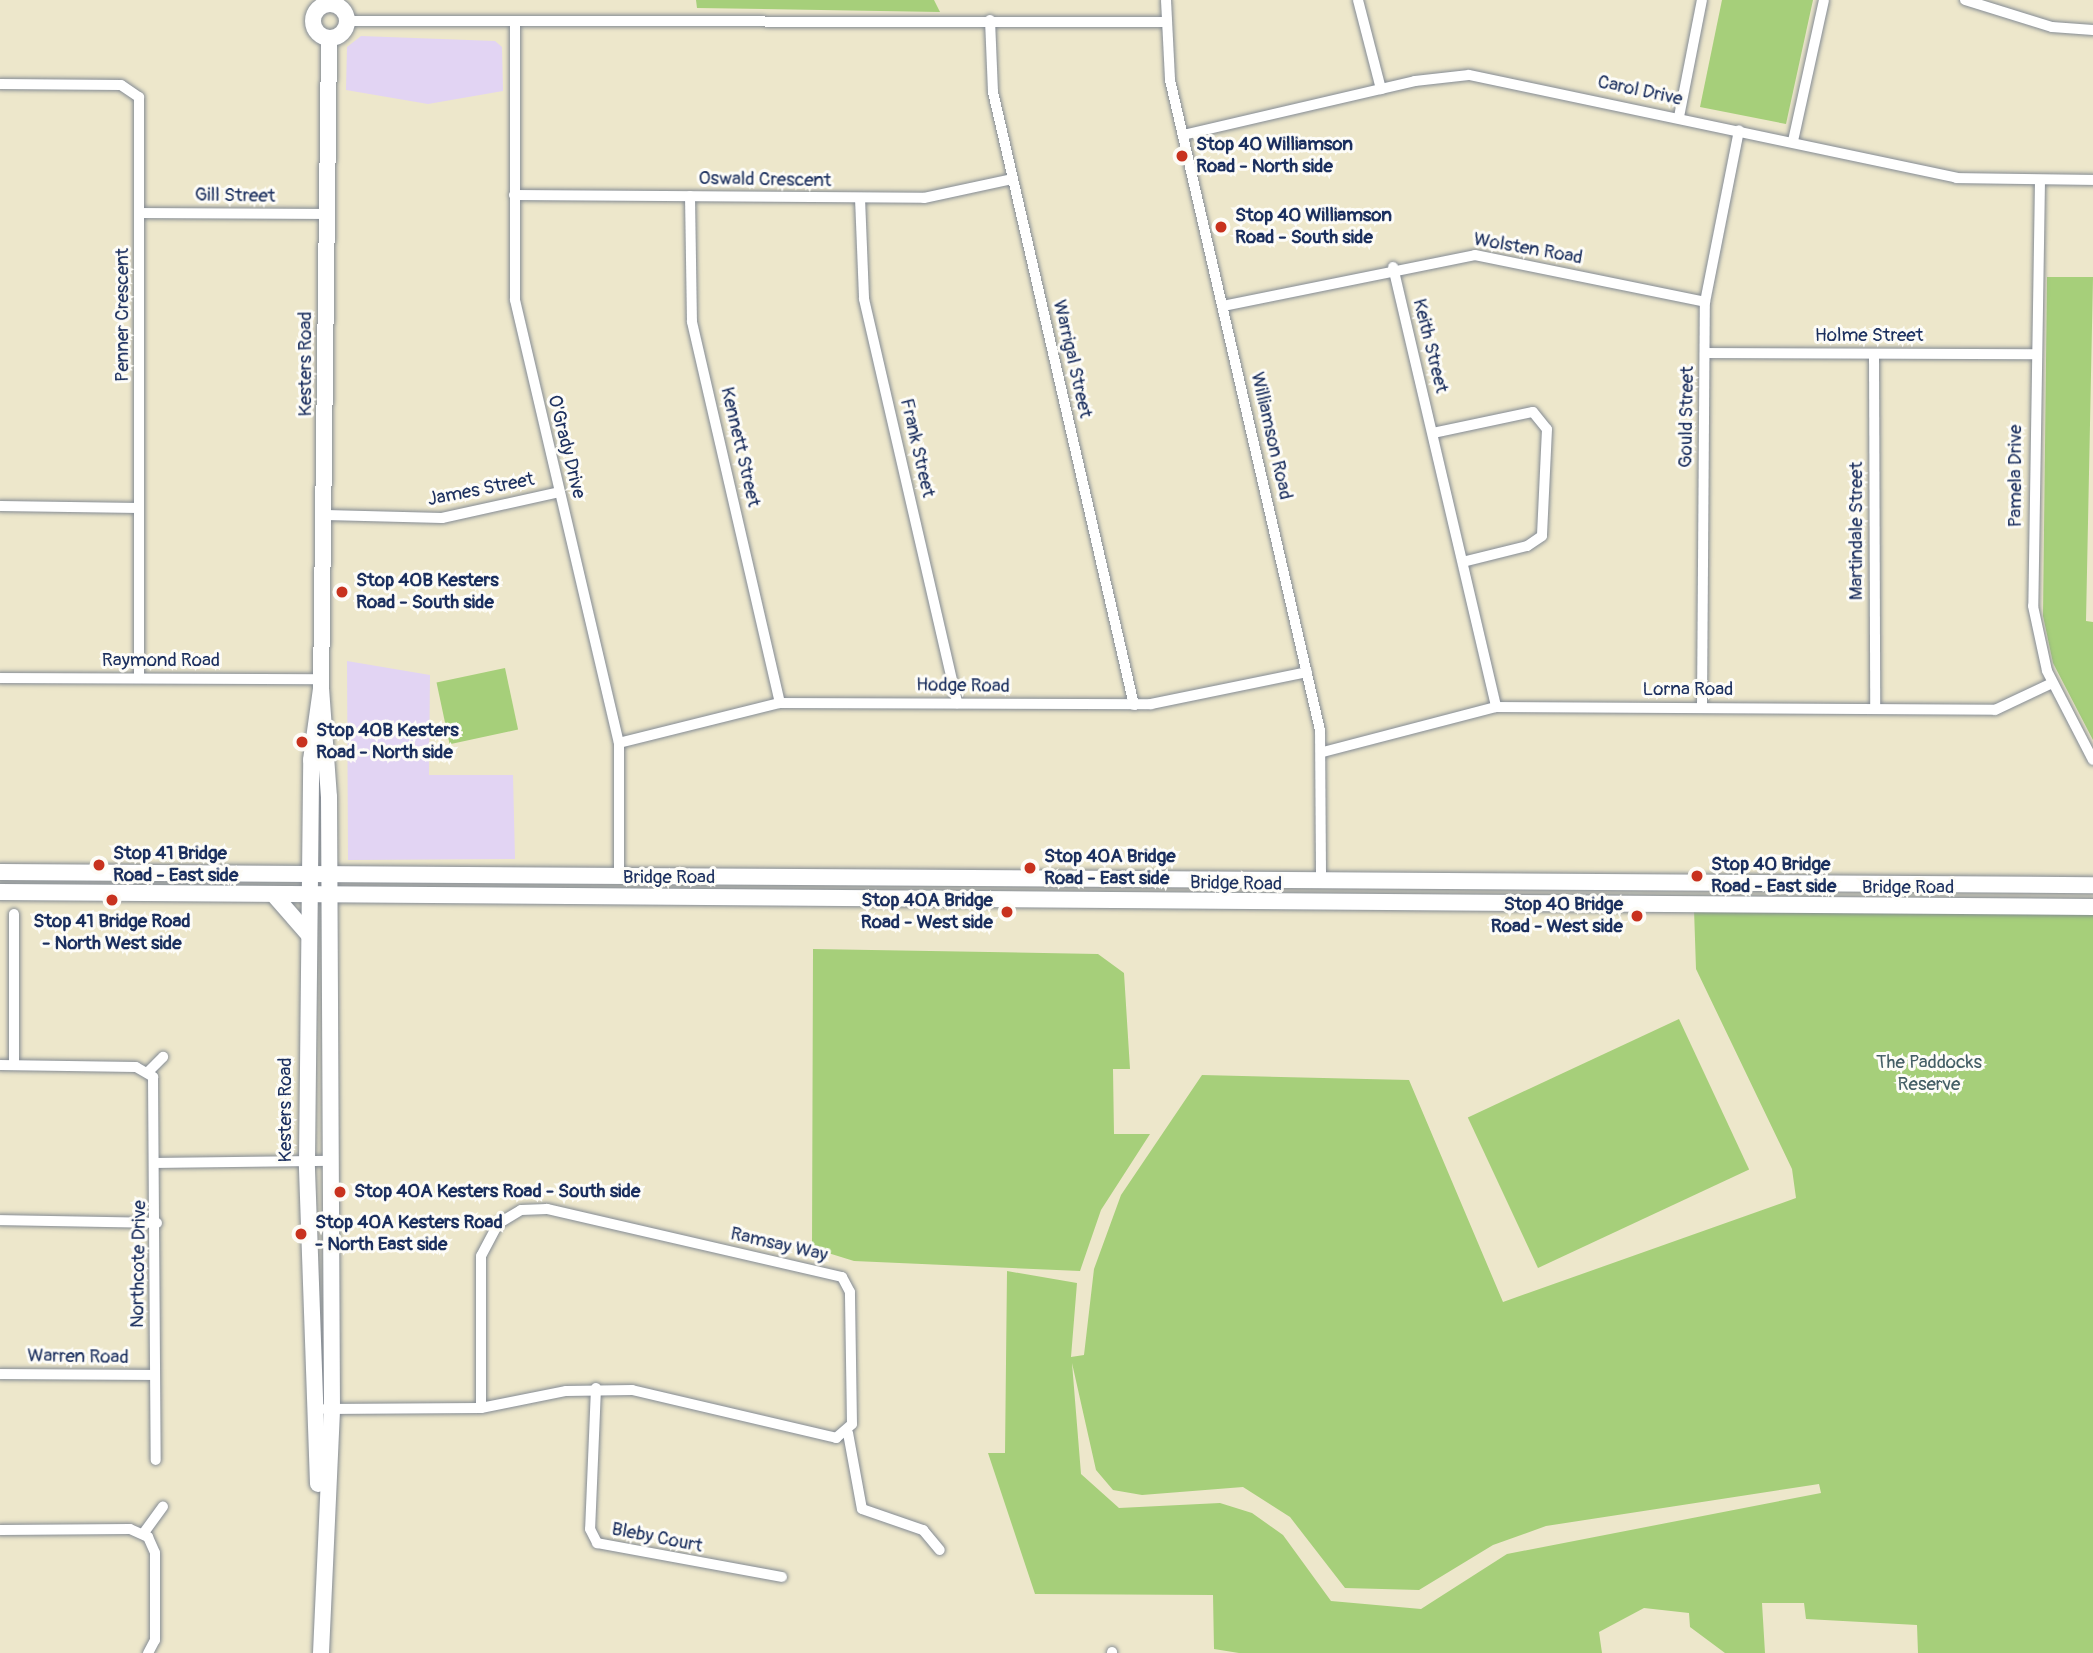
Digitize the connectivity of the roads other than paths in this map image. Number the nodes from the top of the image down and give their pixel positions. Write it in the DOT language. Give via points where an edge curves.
graph roads {
  1 [pos="1166,0"];
  2 [pos="1358,0"];
  3 [pos="1702,0"];
  4 [pos="1824,0"];
  5 [pos="1965,0"];
  6 [pos="328,2"];
  7 [pos="990,20"];
  8 [pos="348,22"];
  9 [pos="1165,22"];
  10 [pos="515,23"];
  11 [pos="2093,30"];
  12 [pos="329,38"];
  13 [pos="0,84"];
  14 [pos="1381,89"];
  15 [pos="1679,117"];
  16 [pos="1739,130"];
  17 [pos="1183,135"];
  18 [pos="1793,141"];
  19 [pos="1013,179"];
  20 [pos="2040,180"];
  21 [pos="2093,180"];
  22 [pos="514,195"];
  23 [pos="690,196"];
  24 [pos="860,198"];
  25 [pos="141,213"];
  26 [pos="328,214"];
  27 [pos="1393,267"];
  28 [pos="1705,302"];
  29 [pos="1223,306"];
  30 [pos="1705,353"];
  31 [pos="1874,354"];
  32 [pos="2033,354"];
  33 [pos="1433,433"];
  34 [pos="559,492"];
  35 [pos="0,506"];
  36 [pos="139,508"];
  37 [pos="326,515"];
  38 [pos="1463,562"];
  39 [pos="1307,672"];
  40 [pos="0,678"];
  41 [pos="139,678"];
  42 [pos="2052,682"];
  43 [pos="321,684"];
  44 [pos="780,703"];
  45 [pos="957,703"];
  46 [pos="1134,705"];
  47 [pos="1496,707"];
  48 [pos="1702,707"];
  49 [pos="1875,708"];
  50 [pos="619,743"];
  51 [pos="1323,752"];
  52 [pos="2093,760"];
  53 [pos="0,872"];
  54 [pos="308,875"];
  55 [pos="329,875"];
  56 [pos="620,876"];
  57 [pos="1105,881"];
  58 [pos="1321,882"];
  59 [pos="1525,884"];
  60 [pos="2093,885"];
  61 [pos="0,892"];
  62 [pos="274,895"];
  63 [pos="308,896"];
  64 [pos="329,896"];
  65 [pos="620,899"];
  66 [pos="1107,902"];
  67 [pos="1321,906"];
  68 [pos="2093,907"];
  69 [pos="1526,908"];
  70 [pos="14,914"];
  71 [pos="308,934"];
  72 [pos="163,1057"];
  73 [pos="0,1065"];
  74 [pos="14,1065"];
  75 [pos="149,1072"];
  76 [pos="330,1161"];
  77 [pos="158,1163"];
  78 [pos="307,1163"];
  79 [pos="0,1220"];
  80 [pos="157,1223"];
  81 [pos="0,1374"];
  82 [pos="155,1376"];
  83 [pos="596,1388"];
  84 [pos="312,1408"];
  85 [pos="481,1408"];
  86 [pos="332,1410"];
  87 [pos="848,1433"];
  88 [pos="156,1460"];
  89 [pos="163,1506"];
  90 [pos="0,1530"];
  91 [pos="322,1532"];
  92 [pos="143,1534"];
  93 [pos="940,1550"];
  94 [pos="782,1577"];
  95 [pos="148,1653"];
  96 [pos="321,1653"];
  1 -- 9 [label="street, Williamson Road"];
  2 -- 14 [label="street"];
  3 -- 15 [label="street"];
  4 -- 18 [label="street"];
  5 -- 11 [label="street" via="2052,27"];
  6 -- 8 [label="main road" via="342,8"];
  6 -- 12 [label="main road" via="313,22"];
  7 -- 9 [label="street"];
  7 -- 10 [label="street"];
  7 -- 19 [label="street, Warrigal Street" via="991,81"];
  8 -- 10 [label="street"];
  8 -- 12 [label="main road" via="341,35"];
  9 -- 17 [label="street, Williamson Road"];
  10 -- 22 [label="street, O'Grady Drive"];
  12 -- 26 [label="main road, Kesters Road"];
  13 -- 25 [label="street, Penner Crescent" via="121,85 136,92"];
  14 -- 15 [label="street, Carol Drive" via="1478,75"];
  14 -- 17 [label="street, Carol Drive"];
  15 -- 16 [label="street, Carol Drive"];
  16 -- 18 [label="street, Carol Drive"];
  16 -- 28 [label="street, Gould Street"];
  17 -- 29 [label="street, Williamson Road"];
  18 -- 20 [label="street, Carol Drive" via="1956,178"];
  19 -- 24 [label="street, Oswald Crescent" via="935,196"];
  19 -- 46 [label="street, Warrigal Street"];
  20 -- 21 [label="street, Carol Drive"];
  20 -- 32 [label="street, Pamela Drive"];
  22 -- 23 [label="street, Oswald Crescent"];
  22 -- 34 [label="street, O'Grady Drive" via="517,314"];
  23 -- 24 [label="street, Oswald Crescent"];
  23 -- 44 [label="street, Kennett Street" via="692,322"];
  24 -- 45 [label="street, Frank Street" via="864,299"];
  25 -- 26 [label="street, Gill Street"];
  25 -- 36 [label="street, Penner Crescent"];
  26 -- 37 [label="main road, Kesters Road"];
  27 -- 28 [label="street, Wolsten Road" via="1485,256"];
  27 -- 29 [label="street, Wolsten Road"];
  27 -- 33 [label="street, Keith Street"];
  28 -- 30 [label="street, Gould Street"];
  29 -- 39 [label="street, Williamson Road"];
  30 -- 31 [label="street, Holme Street"];
  30 -- 48 [label="street, Gould Street"];
  31 -- 32 [label="street, Holme Street"];
  31 -- 49 [label="street, Martindale Street"];
  32 -- 42 [label="street, Pamela Drive" via="2033,606"];
  33 -- 38 [label="street, Keith Street"];
  33 -- 38 [label="street" via="1533,412 1547,429 1542,536 1527,546"];
  34 -- 37 [label="street, James Street" via="442,518"];
  34 -- 50 [label="street, O'Grady Drive"];
  35 -- 36 [label="street"];
  36 -- 41 [label="street, Penner Crescent"];
  37 -- 43 [label="main road, Kesters Road"];
  38 -- 47 [label="street, Keith Street"];
  39 -- 46 [label="street, Hodge Road"];
  39 -- 51 [label="street, Williamson Road"];
  40 -- 41 [label="street, Raymond Road"];
  41 -- 43 [label="street, Raymond Road"];
  42 -- 49 [label="street, Lorna Road" via="1995,710"];
  42 -- 52 [label="street, Pamela Drive"];
  43 -- 54 [label="main road, Kesters Road" via="312,727"];
  43 -- 55 [label="main road, Kesters Road"];
  44 -- 45 [label="street, Hodge Road"];
  44 -- 50 [label="street, Hodge Road"];
  45 -- 46 [label="street, Hodge Road"];
  47 -- 48 [label="street, Lorna Road"];
  47 -- 51 [label="street, Lorna Road"];
  48 -- 49 [label="street, Lorna Road"];
  50 -- 56 [label="street, O'Grady Drive"];
  51 -- 58 [label="street, Williamson Road"];
  53 -- 54 [label="main road, Bridge Road"];
  54 -- 55 [label="main road, Bridge Road"];
  54 -- 63 [label="main road, Kesters Road"];
  55 -- 56 [label="main road, Bridge Road"];
  55 -- 64 [label="main road, Kesters Road"];
  56 -- 57 [label="main road, Bridge Road"];
  56 -- 65 [label="main road"];
  57 -- 58 [label="main road, Bridge Road"];
  57 -- 66 [label="main road"];
  58 -- 59 [label="main road, Bridge Road"];
  58 -- 67 [label="main road"];
  59 -- 60 [label="main road, Bridge Road"];
  59 -- 69 [label="main road"];
  61 -- 62 [label="main road, Bridge Road"];
  62 -- 63 [label="main road, Bridge Road"];
  62 -- 71 [label="main road"];
  63 -- 64 [label="main road, Bridge Road"];
  63 -- 71 [label="main road, Kesters Road"];
  64 -- 65 [label="main road, Bridge Road"];
  64 -- 76 [label="main road, Kesters Road"];
  65 -- 66 [label="main road, Bridge Road"];
  66 -- 67 [label="main road, Bridge Road"];
  67 -- 69 [label="main road, Bridge Road"];
  68 -- 69 [label="main road, Bridge Road"];
  70 -- 74 [label="street"];
  71 -- 78 [label="main road, Kesters Road"];
  72 -- 75 [label="street"];
  73 -- 74 [label="street"];
  74 -- 75 [label="street"];
  75 -- 77 [label="street, Northcote Drive" via="158,1089"];
  76 -- 78 [label="street"];
  76 -- 86 [label="main road, Kesters Road"];
  77 -- 78 [label="street"];
  77 -- 80 [label="street, Northcote Drive"];
  78 -- 84 [label="main road, Kesters Road"];
  79 -- 80 [label="street"];
  80 -- 82 [label="street, Northcote Drive"];
  81 -- 82 [label="street, Warren Road"];
  82 -- 88 [label="street, Northcote Drive"];
  83 -- 85 [label="street"];
  83 -- 87 [label="street" via="632,1390 820,1436"];
  83 -- 94 [label="street, Bleby Court" via="590,1529 597,1543"];
  84 -- 86 [label="street"];
  84 -- 91 [label="main road, Kesters Road"];
  85 -- 86 [label="street"];
  85 -- 87 [label="street, Ramsay Way" via="481,1256 498,1224 534,1208 842,1277 850,1292"];
  86 -- 91 [label="main road, Kesters Road"];
  87 -- 93 [label="street, Ramsay Way" via="862,1508 923,1530"];
  89 -- 92 [label="street"];
  90 -- 92 [label="street"];
  91 -- 96 [label="main road, Kesters Road"];
  92 -- 95 [label="street" via="155,1553 155,1640"];
}
